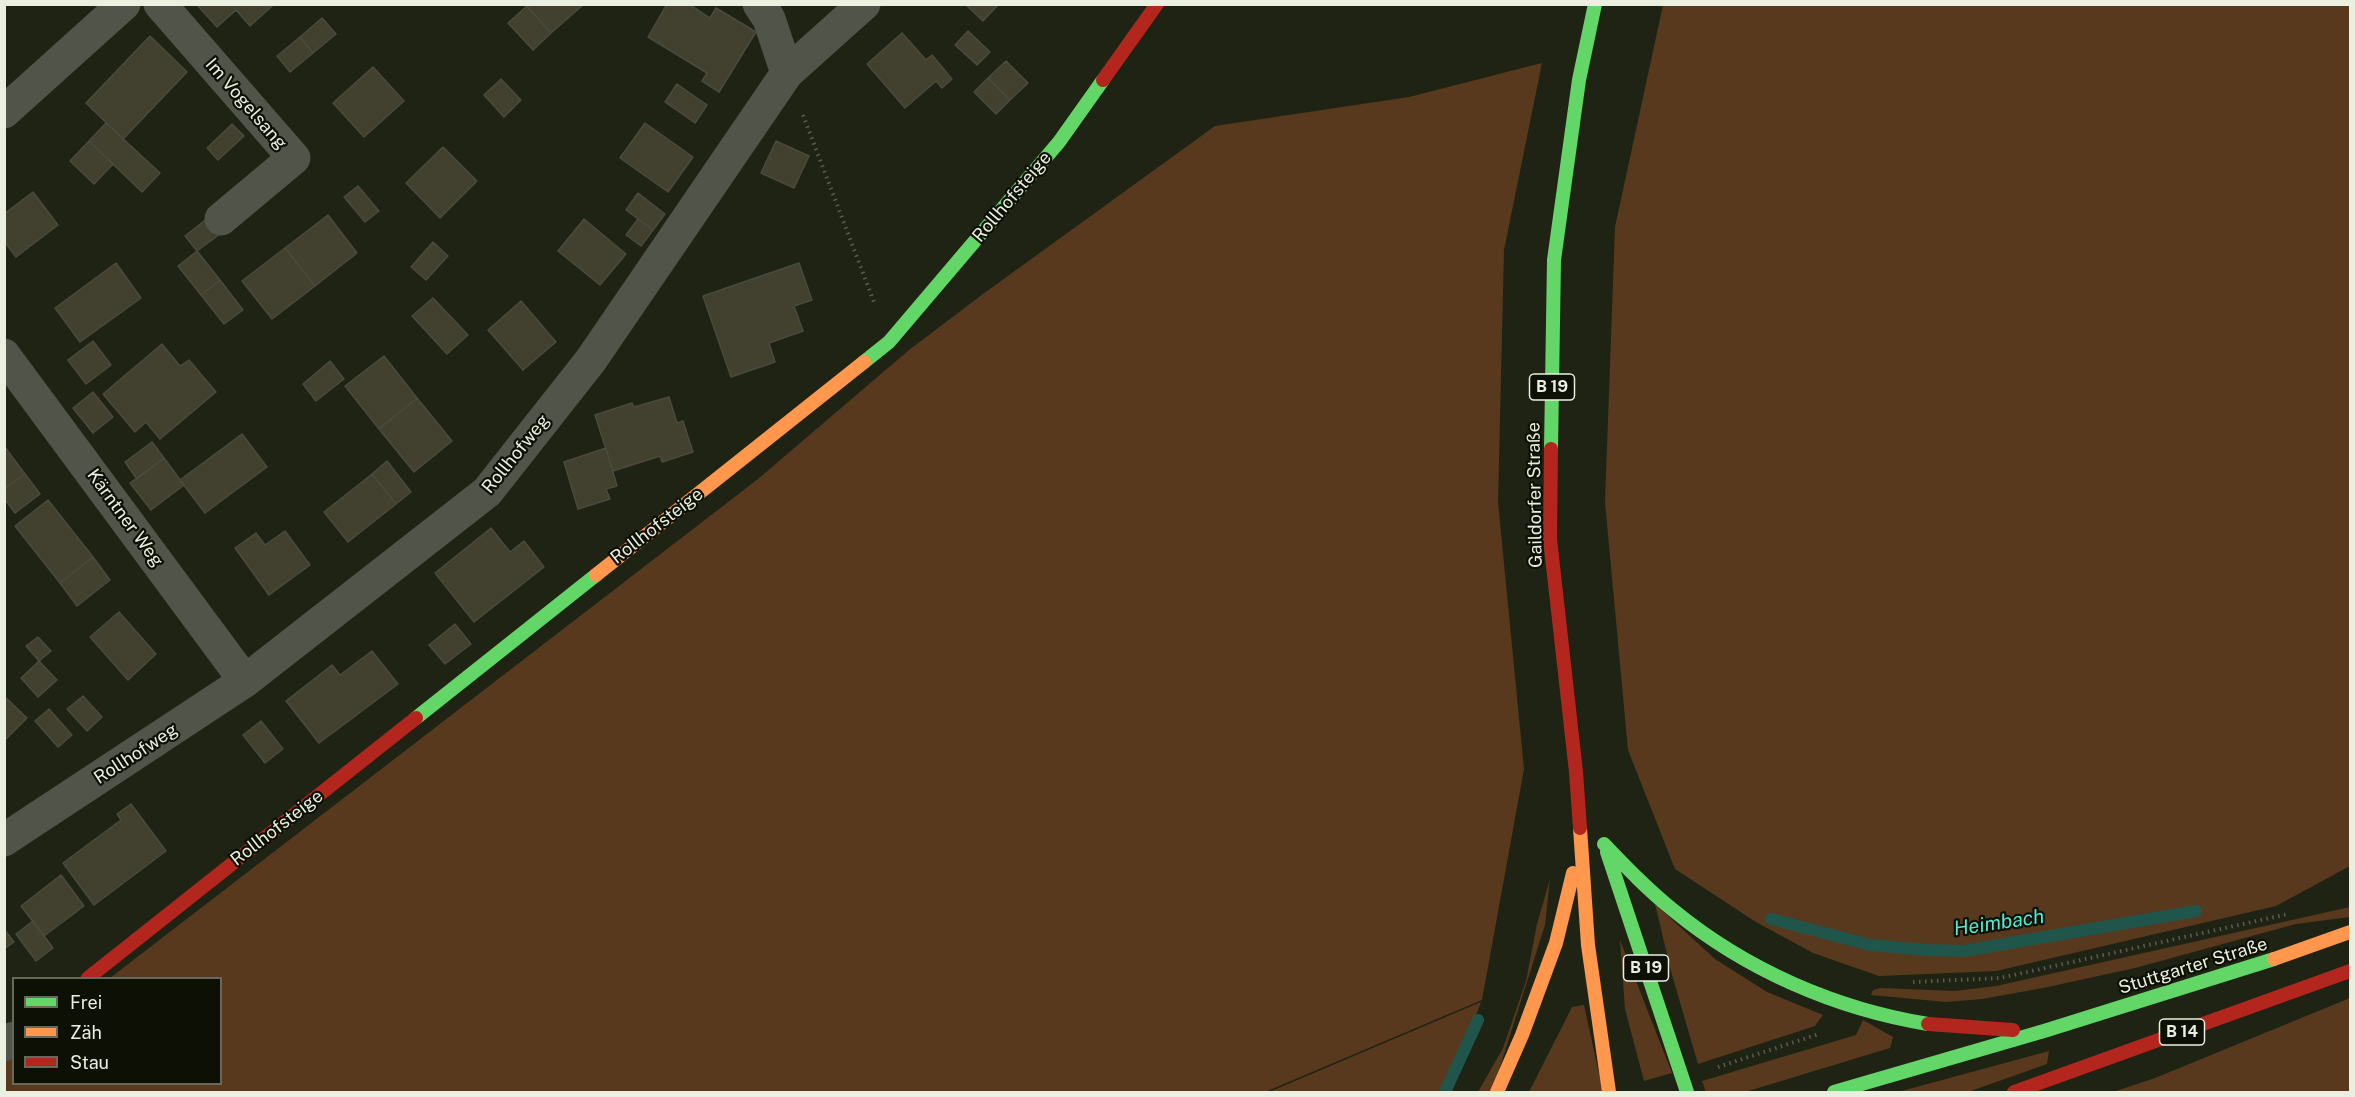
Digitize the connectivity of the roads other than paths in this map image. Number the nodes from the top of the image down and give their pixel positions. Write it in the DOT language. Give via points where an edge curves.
graph roads {
  1 [pos="124,4"];
  2 [pos="160,4"];
  3 [pos="759,4"];
  4 [pos="864,4"];
  5 [pos="1157,4"];
  6 [pos="1595,4"];
  7 [pos="787,73"];
  8 [pos="4,112"];
  9 [pos="221,219"];
  10 [pos="4,355"];
  11 [pos="245,681"];
  12 [pos="1576,772"];
  13 [pos="1592,813"];
  14 [pos="1602,838"];
  15 [pos="4,840"];
  16 [pos="1580,848"];
  17 [pos="2350,932"];
  18 [pos="2350,971"];
  19 [pos="89,977"];
  20 [pos="2044,1030"];
  21 [pos="1497,1092"];
  22 [pos="1609,1092"];
  23 [pos="1687,1092"];
  24 [pos="1834,1092"];
  25 [pos="2014,1092"];
  1 -- 8 [label="street"];
  2 -- 9 [label="street, Im Vogelsang" via="294,158"];
  3 -- 7 [label="street" via="770,19"];
  4 -- 7 [label="street, Rollhofweg"];
  5 -- 19 [label="main road, Rollhofsteige" via="1059,142 889,342"];
  6 -- 12 [label="main road, Gaildorfer Straße / B 19" via="1579,80 1554,260 1550,539"];
  7 -- 11 [label="street, Rollhofweg" via="591,360 487,492"];
  10 -- 11 [label="street, Kärntner Weg"];
  11 -- 15 [label="street, Rollhofweg"];
  12 -- 13 [label="main road, Gaildorfer Straße / B 19"];
  12 -- 16 [label="main road, Gaildorfer Straße / B 19"];
  14 -- 20 [label="main road, B 14" via="1654,894 1709,936 1769,972 1846,1005 1903,1019 1973,1029"];
  14 -- 23 [label="main road, B 19"];
  16 -- 21 [label="main road" via="1556,943"];
  16 -- 22 [label="main road, Gaildorfer Straße / B 19" via="1588,945"];
  17 -- 20 [label="main road, Stuttgarter Straße / B 14" via="2301,951"];
  18 -- 25 [label="main road, B 14"];
  20 -- 24 [label="main road, B 14"];
}
